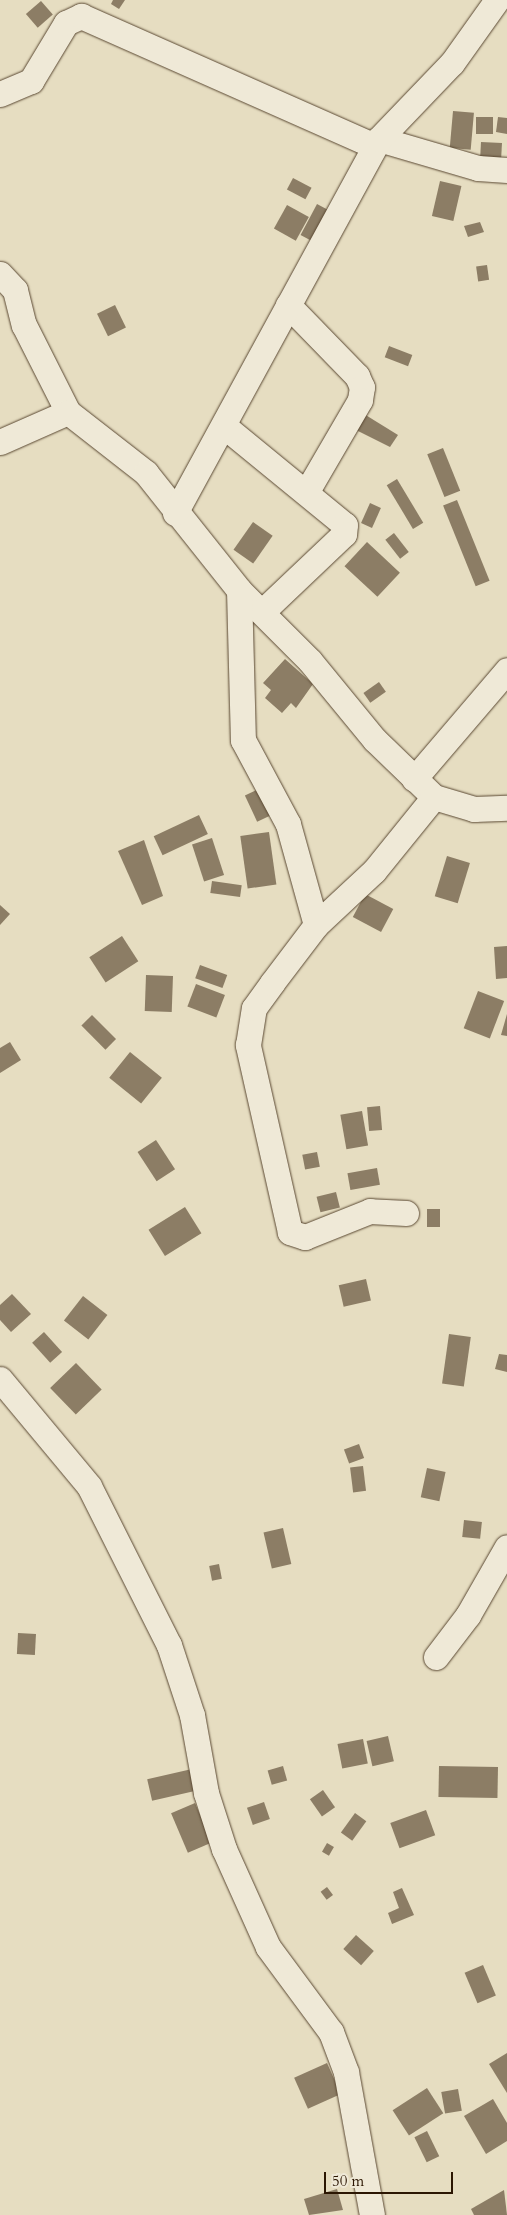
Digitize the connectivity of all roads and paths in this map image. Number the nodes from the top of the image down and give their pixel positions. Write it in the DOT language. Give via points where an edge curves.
graph roads {
  1 [pos="497,0"];
  2 [pos="0,94"];
  3 [pos="377,142"];
  4 [pos="507,170"];
  5 [pos="0,274"];
  6 [pos="288,305"];
  7 [pos="68,412"];
  8 [pos="224,426"];
  9 [pos="0,442"];
  10 [pos="307,491"];
  11 [pos="175,513"];
  12 [pos="239,590"];
  13 [pos="263,611"];
  14 [pos="507,670"];
  15 [pos="414,779"];
  16 [pos="434,797"];
  17 [pos="507,808"];
  18 [pos="316,925"];
  19 [pos="406,1213"];
  20 [pos="0,1379"];
  21 [pos="507,1547"];
  22 [pos="436,1657"];
  23 [pos="372,2215"];
  1 -- 3 [label="street" via="452,63"];
  2 -- 3 [label="street" via="31,81 66,23 81,16"];
  3 -- 4 [label="street" via="478,168"];
  3 -- 6 [label="street"];
  5 -- 7 [label="street" via="15,290 24,325"];
  6 -- 8 [label="street"];
  6 -- 10 [label="street" via="362,387 360,400"];
  7 -- 9 [label="street"];
  7 -- 11 [label="street" via="146,474"];
  8 -- 10 [label="street"];
  8 -- 11 [label="street"];
  10 -- 13 [label="street" via="340,518 344,534"];
  11 -- 12 [label="street"];
  12 -- 13 [label="street"];
  12 -- 18 [label="street" via="243,740 288,824"];
  13 -- 15 [label="street"];
  14 -- 15 [label="street"];
  15 -- 16 [label="street"];
  16 -- 17 [label="street" via="474,809"];
  16 -- 18 [label="street" via="374,870"];
  18 -- 19 [label="street" via="254,1008 248,1045 287,1225 300,1238 370,1211"];
  20 -- 23 [label="street" via="89,1486 169,1645 192,1715 206,1793 224,1849 268,1947 326,2025 346,2072"];
  21 -- 22 [label="street" via="468,1615"];
}
